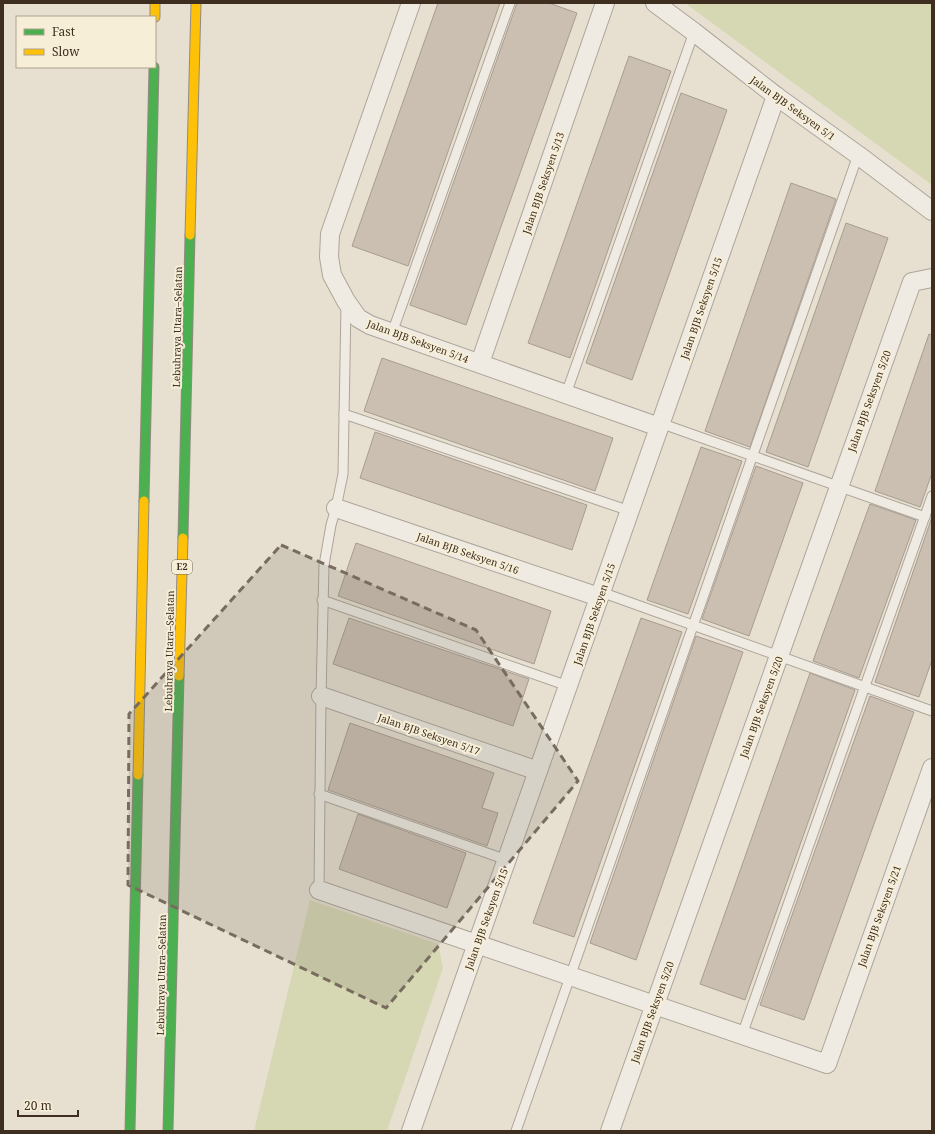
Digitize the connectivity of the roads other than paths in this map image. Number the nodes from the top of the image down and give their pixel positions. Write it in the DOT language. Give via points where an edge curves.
graph roads {
  1 [pos="155,3"];
  2 [pos="196,3"];
  3 [pos="411,3"];
  4 [pos="510,3"];
  5 [pos="606,3"];
  6 [pos="655,3"];
  7 [pos="155,16"];
  8 [pos="694,32"];
  9 [pos="154,68"];
  10 [pos="776,96"];
  11 [pos="858,155"];
  12 [pos="932,211"];
  13 [pos="932,278"];
  14 [pos="346,301"];
  15 [pos="392,333"];
  16 [pos="480,363"];
  17 [pos="566,394"];
  18 [pos="344,414"];
  19 [pos="660,425"];
  20 [pos="752,456"];
  21 [pos="839,487"];
  22 [pos="932,496"];
  23 [pos="336,508"];
  24 [pos="630,511"];
  25 [pos="925,517"];
  26 [pos="600,595"];
  27 [pos="322,600"];
  28 [pos="693,626"];
  29 [pos="779,656"];
  30 [pos="568,686"];
  31 [pos="865,687"];
  32 [pos="321,696"];
  33 [pos="932,711"];
  34 [pos="932,768"];
  35 [pos="538,772"];
  36 [pos="319,794"];
  37 [pos="507,860"];
  38 [pos="319,890"];
  39 [pos="477,945"];
  40 [pos="570,977"];
  41 [pos="654,1005"];
  42 [pos="742,1035"];
  43 [pos="130,1131"];
  44 [pos="168,1131"];
  45 [pos="411,1131"];
  46 [pos="516,1131"];
  47 [pos="610,1131"];
  1 -- 7 [label="highway"];
  2 -- 44 [label="highway, Lebuhraya Utara–Selatan / E2"];
  3 -- 14 [label="street, Jalan BJB Seksyen 5/14" via="330,234 329,257 332,275"];
  4 -- 15 [label="lane"];
  5 -- 16 [label="street, Jalan BJB Seksyen 5/13"];
  6 -- 8 [label="street, Jalan BJB Seksyen 5/1"];
  8 -- 10 [label="street, Jalan BJB Seksyen 5/1"];
  8 -- 17 [label="lane"];
  9 -- 43 [label="highway"];
  10 -- 11 [label="street, Jalan BJB Seksyen 5/1"];
  10 -- 19 [label="street, Jalan BJB Seksyen 5/15"];
  11 -- 12 [label="street, Jalan BJB Seksyen 5/1"];
  11 -- 20 [label="lane"];
  13 -- 21 [label="street, Jalan BJB Seksyen 5/20" via="912,282"];
  14 -- 15 [label="street, Jalan BJB Seksyen 5/14" via="358,318"];
  14 -- 18 [label="lane"];
  15 -- 16 [label="street, Jalan BJB Seksyen 5/14"];
  16 -- 17 [label="street, Jalan BJB Seksyen 5/14"];
  17 -- 19 [label="street, Jalan BJB Seksyen 5/14"];
  18 -- 23 [label="lane" via="343,474"];
  18 -- 24 [label="lane"];
  19 -- 20 [label="lane"];
  19 -- 24 [label="street, Jalan BJB Seksyen 5/15"];
  20 -- 21 [label="lane"];
  20 -- 28 [label="lane"];
  21 -- 25 [label="lane"];
  21 -- 29 [label="street, Jalan BJB Seksyen 5/20"];
  22 -- 25 [label="lane"];
  23 -- 26 [label="street, Jalan BJB Seksyen 5/16"];
  23 -- 27 [label="lane" via="324,565"];
  24 -- 26 [label="street, Jalan BJB Seksyen 5/15"];
  25 -- 31 [label="lane"];
  26 -- 28 [label="lane"];
  26 -- 30 [label="street, Jalan BJB Seksyen 5/15"];
  27 -- 30 [label="lane"];
  27 -- 32 [label="lane"];
  28 -- 29 [label="lane"];
  28 -- 40 [label="lane"];
  29 -- 31 [label="lane"];
  29 -- 41 [label="street, Jalan BJB Seksyen 5/20"];
  30 -- 35 [label="street, Jalan BJB Seksyen 5/15"];
  31 -- 33 [label="lane"];
  31 -- 42 [label="lane"];
  32 -- 35 [label="street, Jalan BJB Seksyen 5/17"];
  32 -- 36 [label="lane"];
  34 -- 42 [label="street, Jalan BJB Seksyen 5/21" via="827,1064"];
  35 -- 37 [label="street, Jalan BJB Seksyen 5/15"];
  36 -- 37 [label="lane"];
  36 -- 38 [label="lane"];
  37 -- 39 [label="street, Jalan BJB Seksyen 5/15"];
  38 -- 39 [label="street"];
  39 -- 40 [label="street"];
  39 -- 45 [label="street, Jalan BJB Seksyen 5/15"];
  40 -- 41 [label="street"];
  40 -- 46 [label="lane"];
  41 -- 42 [label="street"];
  41 -- 47 [label="street, Jalan BJB Seksyen 5/20"];
}
